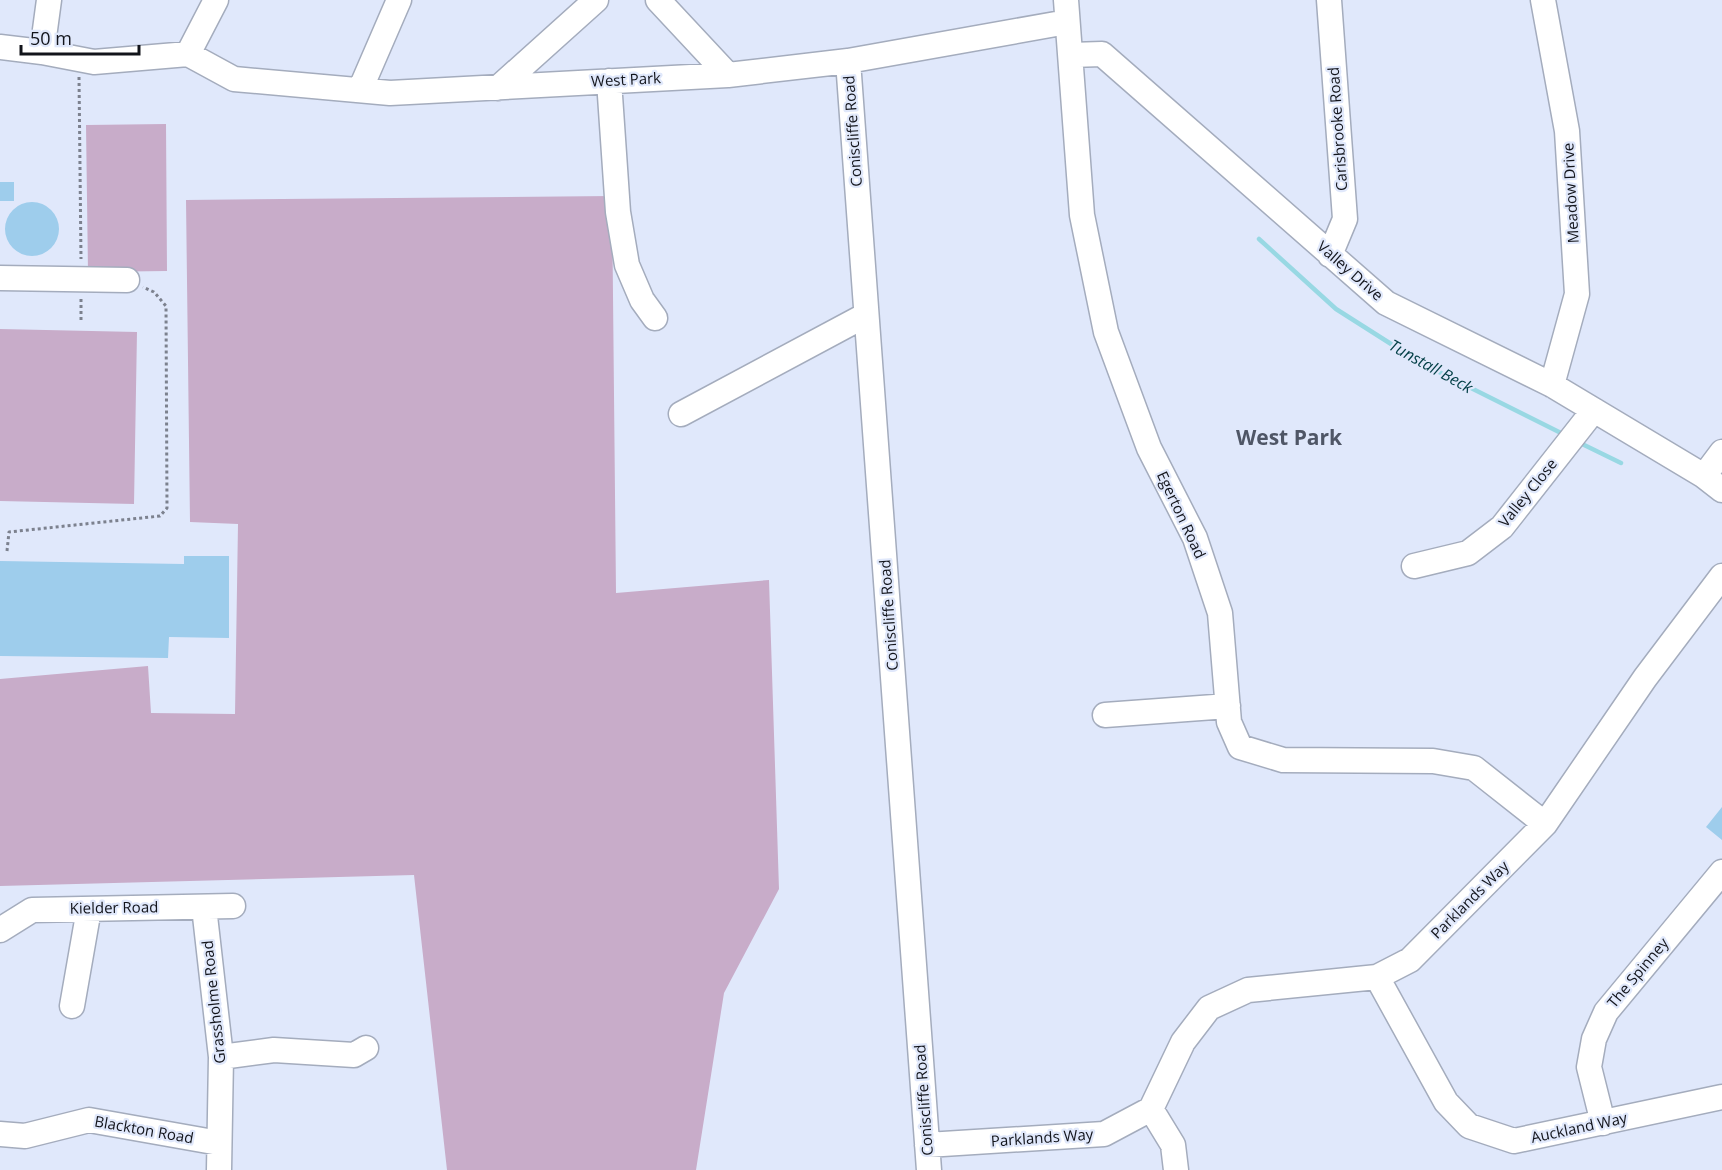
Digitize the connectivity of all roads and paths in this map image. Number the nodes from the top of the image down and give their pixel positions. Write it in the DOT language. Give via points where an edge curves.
graph roads {
  1 [pos="49,0"];
  2 [pos="216,0"];
  3 [pos="399,0"];
  4 [pos="596,0"];
  5 [pos="658,0"];
  6 [pos="1329,0"];
  7 [pos="1543,0"];
  8 [pos="1066,11"];
  9 [pos="0,47"];
  10 [pos="42,52"];
  11 [pos="188,54"];
  12 [pos="1071,55"];
  13 [pos="848,61"];
  14 [pos="79,72"];
  15 [pos="728,75"];
  16 [pos="609,81"];
  17 [pos="498,88"];
  18 [pos="360,90"];
  19 [pos="1330,255"];
  20 [pos="0,278"];
  21 [pos="81,279"];
  22 [pos="127,280"];
  23 [pos="867,315"];
  24 [pos="655,318"];
  25 [pos="81,322"];
  26 [pos="1552,385"];
  27 [pos="1594,410"];
  28 [pos="681,414"];
  29 [pos="1722,452"];
  30 [pos="1713,483"];
  31 [pos="8,551"];
  32 [pos="1414,566"];
  33 [pos="1722,576"];
  34 [pos="1228,706"];
  35 [pos="1105,715"];
  36 [pos="1545,824"];
  37 [pos="1722,873"];
  38 [pos="233,906"];
  39 [pos="204,907"];
  40 [pos="89,909"];
  41 [pos="0,930"];
  42 [pos="1377,977"];
  43 [pos="72,1006"];
  44 [pos="366,1048"];
  45 [pos="221,1057"];
  46 [pos="1722,1097"];
  47 [pos="1151,1109"];
  48 [pos="1603,1123"];
  49 [pos="0,1134"];
  50 [pos="219,1143"];
  51 [pos="927,1145"];
  52 [pos="219,1170"];
  53 [pos="929,1170"];
  54 [pos="1176,1170"];
  1 -- 10 [label="street"];
  2 -- 11 [label="street"];
  3 -- 18 [label="street"];
  4 -- 17 [label="street"];
  5 -- 15 [label="street"];
  6 -- 19 [label="street, Carisbrooke Road" via="1345,219"];
  7 -- 26 [label="street, Meadow Drive" via="1567,131 1577,294"];
  8 -- 12 [label="street, Egerton Road"];
  8 -- 13 [label="street, West Park"];
  9 -- 10 [label="street"];
  10 -- 11 [label="street" via="94,62"];
  11 -- 18 [label="street, West Park" via="234,79"];
  12 -- 19 [label="street, Valley Drive" via="1102,54"];
  12 -- 34 [label="street, Egerton Road" via="1082,215 1106,332 1149,448 1195,538 1220,613"];
  13 -- 15 [label="street, West Park"];
  13 -- 23 [label="street, Coniscliffe Road"];
  14 -- 21 [label="path"];
  15 -- 16 [label="street, West Park"];
  16 -- 17 [label="street, West Park"];
  16 -- 24 [label="street" via="618,212 627,265 642,300"];
  17 -- 18 [label="street, West Park" via="390,93"];
  19 -- 26 [label="street, Valley Drive" via="1386,303"];
  20 -- 21 [label="street"];
  21 -- 22 [label="street"];
  21 -- 25 [label="path"];
  22 -- 31 [label="path" via="154,292 166,306 167,508 160,516 9,532"];
  23 -- 28 [label="street"];
  23 -- 51 [label="street, Coniscliffe Road"];
  26 -- 27 [label="street, Valley Drive"];
  27 -- 30 [label="street, Valley Drive"];
  27 -- 32 [label="street, Valley Close" via="1502,527 1468,553"];
  29 -- 30 [label="street"];
  33 -- 36 [label="street, Parklands Way" via="1645,678"];
  34 -- 35 [label="street"];
  34 -- 36 [label="street, Egerton Road" via="1229,722 1240,747 1283,760 1433,761 1474,768"];
  36 -- 42 [label="street, Parklands Way" via="1410,960"];
  37 -- 48 [label="street, The Spinney" via="1606,1012 1594,1039 1589,1067"];
  38 -- 39 [label="street, Kielder Road"];
  39 -- 40 [label="street, Kielder Road"];
  39 -- 45 [label="street, Grassholme Road"];
  40 -- 41 [label="street, Kielder Road" via="32,910"];
  40 -- 43 [label="street"];
  42 -- 47 [label="street, Parklands Way" via="1248,990 1209,1008 1183,1042"];
  42 -- 48 [label="street, Auckland Way" via="1446,1102 1469,1126 1514,1141"];
  44 -- 45 [label="street" via="354,1055 274,1050"];
  45 -- 50 [label="street, Grassholme Road"];
  46 -- 48 [label="street, Auckland Way"];
  47 -- 51 [label="street, Parklands Way" via="1104,1134"];
  47 -- 54 [label="street" via="1173,1145"];
  49 -- 50 [label="street, Blackton Road" via="25,1136 88,1120"];
  50 -- 52 [label="street, Grassholme Road"];
  51 -- 53 [label="street, Coniscliffe Road"];
}
